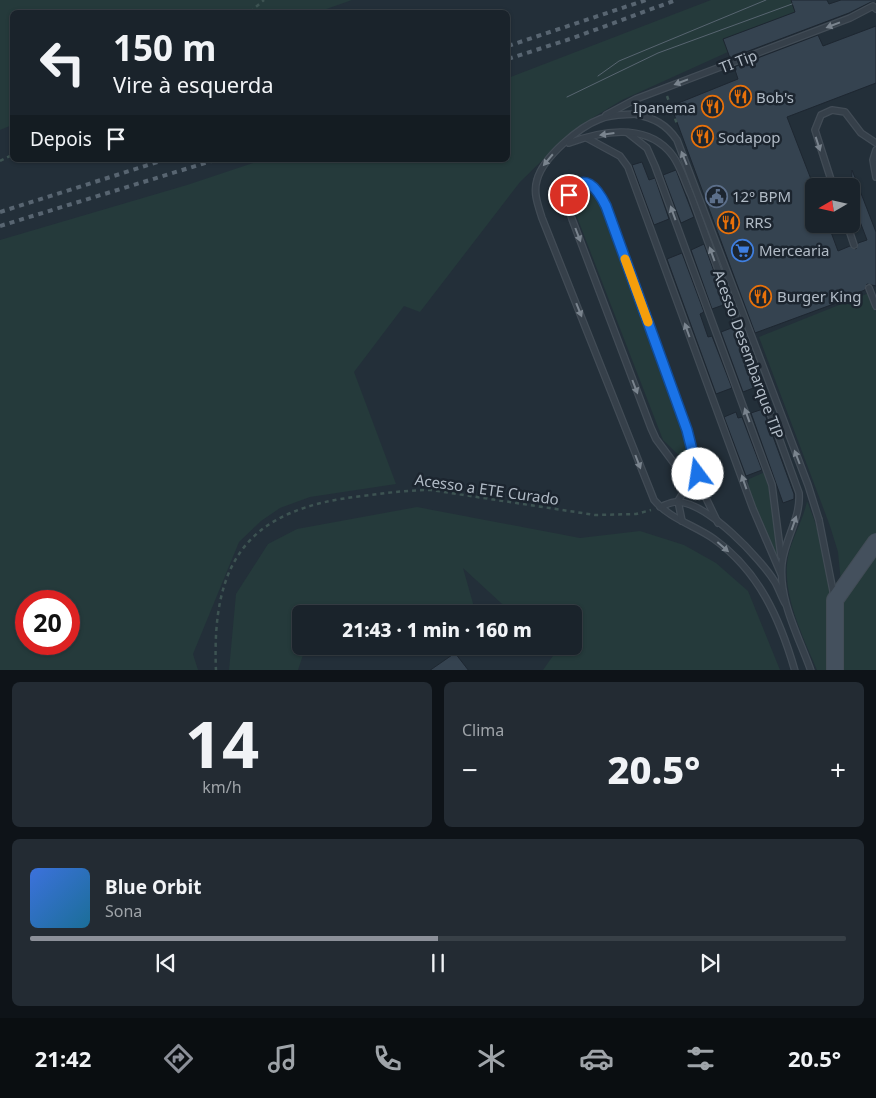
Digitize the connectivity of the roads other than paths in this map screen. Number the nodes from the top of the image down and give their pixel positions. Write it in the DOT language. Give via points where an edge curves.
graph roads {
  1 [pos="876,9"];
  2 [pos="600,119"];
  3 [pos="626,132"];
  4 [pos="587,138"];
  5 [pos="876,143"];
  6 [pos="562,145"];
  7 [pos="876,150"];
  8 [pos="876,177"];
  9 [pos="830,178"];
  10 [pos="850,233"];
  11 [pos="854,245"];
  12 [pos="869,288"];
  13 [pos="876,306"];
  14 [pos="678,502"];
  15 [pos="660,507"];
  16 [pos="682,521"];
  17 [pos="718,523"];
  18 [pos="876,542"];
  19 [pos="782,563"];
  20 [pos="782,576"];
  21 [pos="835,600"];
  22 [pos="788,612"];
  23 [pos="795,670"];
  24 [pos="811,670"];
  25 [pos="835,670"];
  1 -- 2 [label="lane, TI Tip, one-way" via="873,6 850,18 636,99"];
  2 -- 6 [label="lane"];
  21 -- 2 [label="lane, one-way, bridge" via="819,520 808,485 677,140 665,126 651,118 635,114"];
  3 -- 4 [label="lane, Acesso Desembarque TIP, one-way"];
  19 -- 3 [label="lane, one-way" via="769,476 655,166 647,148"];
  19 -- 3 [label="lane, Acesso Desembarque TIP, one-way" via="799,510 796,482 678,166 668,150 656,140"];
  4 -- 6 [label="lane, Acesso Desembarque TIP"];
  20 -- 4 [label="lane, one-way" via="753,509 628,167 620,156"];
  5 -- 9 [label="lane, one-way" via="861,132 845,112 832,110 821,115 815,130"];
  6 -- 15 [label="lane, one-way" via="541,168 536,181 536,196 649,490"];
  7 -- 8 [label="lane" via="873,160"];
  10 -- 11 [label="lane"];
  12 -- 13 [label="lane"];
  14 -- 15 [label="lane"];
  14 -- 16 [label="lane"];
  14 -- 17 [label="lane" via="692,506"];
  17 -- 14 [label="lane, one-way" via="705,496 687,430 606,206 598,189 580,183 569,195 568,206 651,428 685,478 687,486"];
  15 -- 16 [label="lane"];
  16 -- 23 [label="lane, one-way" via="714,539 754,577 779,622"];
  17 -- 22 [label="lane" via="757,559 775,582"];
  18 -- 21 [label="street"];
  19 -- 20 [label="lane, Acesso Desembarque TIP"];
  20 -- 22 [label="lane, Acesso Desembarque TIP"];
  21 -- 25 [label="street"];
  22 -- 24 [label="lane, Acesso Desembarque TIP"];
}
